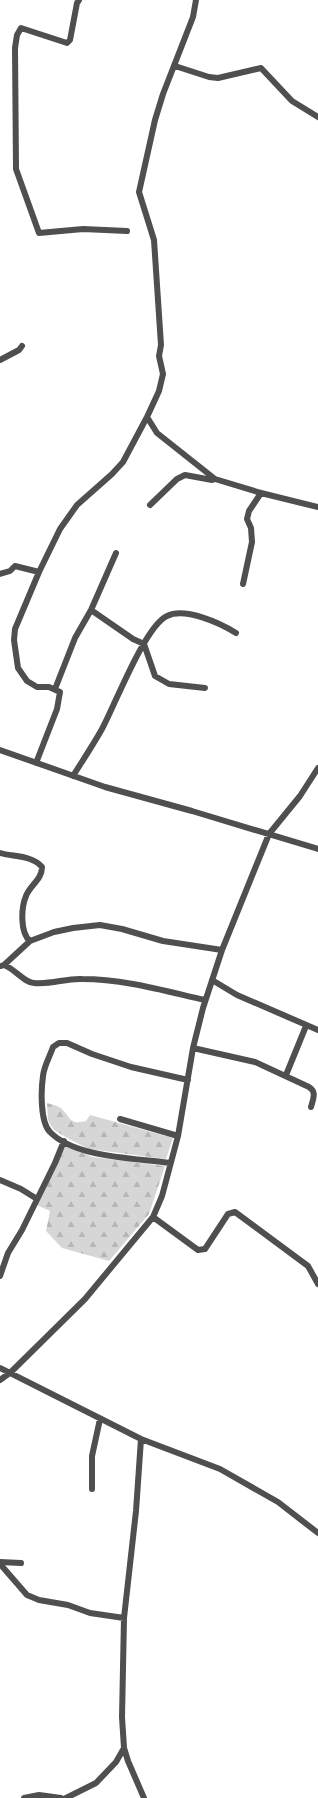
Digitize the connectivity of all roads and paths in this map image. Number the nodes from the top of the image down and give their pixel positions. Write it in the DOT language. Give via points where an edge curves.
graph roads {
  1 [pos="79,0"];
  2 [pos="196,0"];
  3 [pos="174,66"];
  4 [pos="318,118"];
  5 [pos="127,231"];
  6 [pos="22,346"];
  7 [pos="0,360"];
  8 [pos="147,416"];
  9 [pos="215,479"];
  10 [pos="261,493"];
  11 [pos="150,505"];
  12 [pos="318,507"];
  13 [pos="116,554"];
  14 [pos="39,572"];
  15 [pos="0,574"];
  16 [pos="243,584"];
  17 [pos="91,610"];
  18 [pos="236,633"];
  19 [pos="144,644"];
  20 [pos="205,688"];
  21 [pos="55,689"];
  22 [pos="0,750"];
  23 [pos="36,763"];
  24 [pos="318,768"];
  25 [pos="73,776"];
  26 [pos="270,834"];
  27 [pos="318,849"];
  28 [pos="0,853"];
  29 [pos="30,941"];
  30 [pos="222,950"];
  31 [pos="2,966"];
  32 [pos="212,980"];
  33 [pos="205,1000"];
  34 [pos="306,1026"];
  35 [pos="318,1030"];
  36 [pos="193,1048"];
  37 [pos="286,1075"];
  38 [pos="188,1080"];
  39 [pos="311,1107"];
  40 [pos="120,1119"];
  41 [pos="178,1136"];
  42 [pos="64,1142"];
  43 [pos="170,1163"];
  44 [pos="0,1180"];
  45 [pos="37,1199"];
  46 [pos="153,1217"];
  47 [pos="0,1276"];
  48 [pos="318,1284"];
  49 [pos="0,1368"];
  50 [pos="11,1372"];
  51 [pos="0,1380"];
  52 [pos="100,1419"];
  53 [pos="141,1439"];
  54 [pos="92,1489"];
  55 [pos="318,1533"];
  56 [pos="0,1563"];
  57 [pos="21,1563"];
  58 [pos="124,1618"];
  59 [pos="124,1748"];
  60 [pos="24,1798"];
  61 [pos="61,1798"];
  62 [pos="66,1798"];
  63 [pos="144,1798"];
  1 -- 5 [label="street" via="70,40 67,43 21,28 17,36 16,169 39,233 83,229"];
  2 -- 3 [label="street" via="193,17"];
  3 -- 4 [label="street" via="218,78 261,68 292,101"];
  3 -- 8 [label="street" via="155,120 139,192 154,240 161,345 159,356 163,374 159,391"];
  6 -- 7 [label="street"];
  8 -- 9 [label="street" via="157,434"];
  8 -- 14 [label="street" via="123,462 77,505 60,529"];
  9 -- 10 [label="street"];
  9 -- 11 [label="street" via="185,475 177,479"];
  10 -- 12 [label="street"];
  10 -- 16 [label="street" via="249,511 247,519 252,542"];
  13 -- 17 [label="street"];
  14 -- 15 [label="street" via="15,566 10,572"];
  14 -- 21 [label="street" via="15,629 15,654 18,668 27,681 37,687"];
  17 -- 19 [label="street"];
  17 -- 21 [label="street" via="75,638"];
  18 -- 19 [label="street" via="201,617 182,613 167,616 154,627"];
  19 -- 20 [label="street" via="155,676 169,684"];
  19 -- 25 [label="street" via="102,730"];
  21 -- 23 [label="street" via="60,692 58,704"];
  22 -- 23 [label="street"];
  23 -- 25 [label="street"];
  24 -- 26 [label="street"];
  25 -- 26 [label="street"];
  26 -- 27 [label="street"];
  26 -- 30 [label="street"];
  28 -- 29 [label="street" via="15,855 38,863 42,867 40,877 25,897 23,924 26,938"];
  29 -- 30 [label="street" via="54,932 100,925 163,941"];
  29 -- 31 [label="street"];
  30 -- 32 [label="street"];
  31 -- 33 [label="street" via="12,968 33,984 82,978 141,985"];
  32 -- 33 [label="street"];
  32 -- 34 [label="street" via="237,995"];
  33 -- 36 [label="street"];
  34 -- 35 [label="street"];
  34 -- 37 [label="street"];
  36 -- 37 [label="street" via="255,1062"];
  36 -- 38 [label="street"];
  37 -- 39 [label="street" via="313,1089 315,1094"];
  38 -- 41 [label="street"];
  38 -- 42 [label="street" via="131,1067 67,1043 59,1043 53,1047 43,1075 43,1109 44,1121 50,1132"];
  40 -- 41 [label="street"];
  41 -- 43 [label="street"];
  42 -- 43 [label="street" via="87,1152"];
  42 -- 45 [label="street"];
  43 -- 46 [label="street" via="162,1196"];
  44 -- 45 [label="street"];
  45 -- 47 [label="street" via="8,1253"];
  46 -- 48 [label="street" via="198,1250 202,1250 228,1214 235,1212 308,1266"];
  46 -- 50 [label="street" via="85,1299"];
  49 -- 50 [label="street"];
  50 -- 51 [label="street"];
  50 -- 52 [label="street"];
  52 -- 53 [label="street"];
  52 -- 54 [label="street" via="92,1456"];
  53 -- 55 [label="street" via="220,1469 278,1502"];
  53 -- 58 [label="street"];
  56 -- 57 [label="street"];
  56 -- 58 [label="street" via="27,1595 90,1613"];
  58 -- 59 [label="street"];
  59 -- 62 [label="street" via="116,1762 96,1783"];
  59 -- 63 [label="street"];
  60 -- 61 [label="street" via="39,1795"];
}
